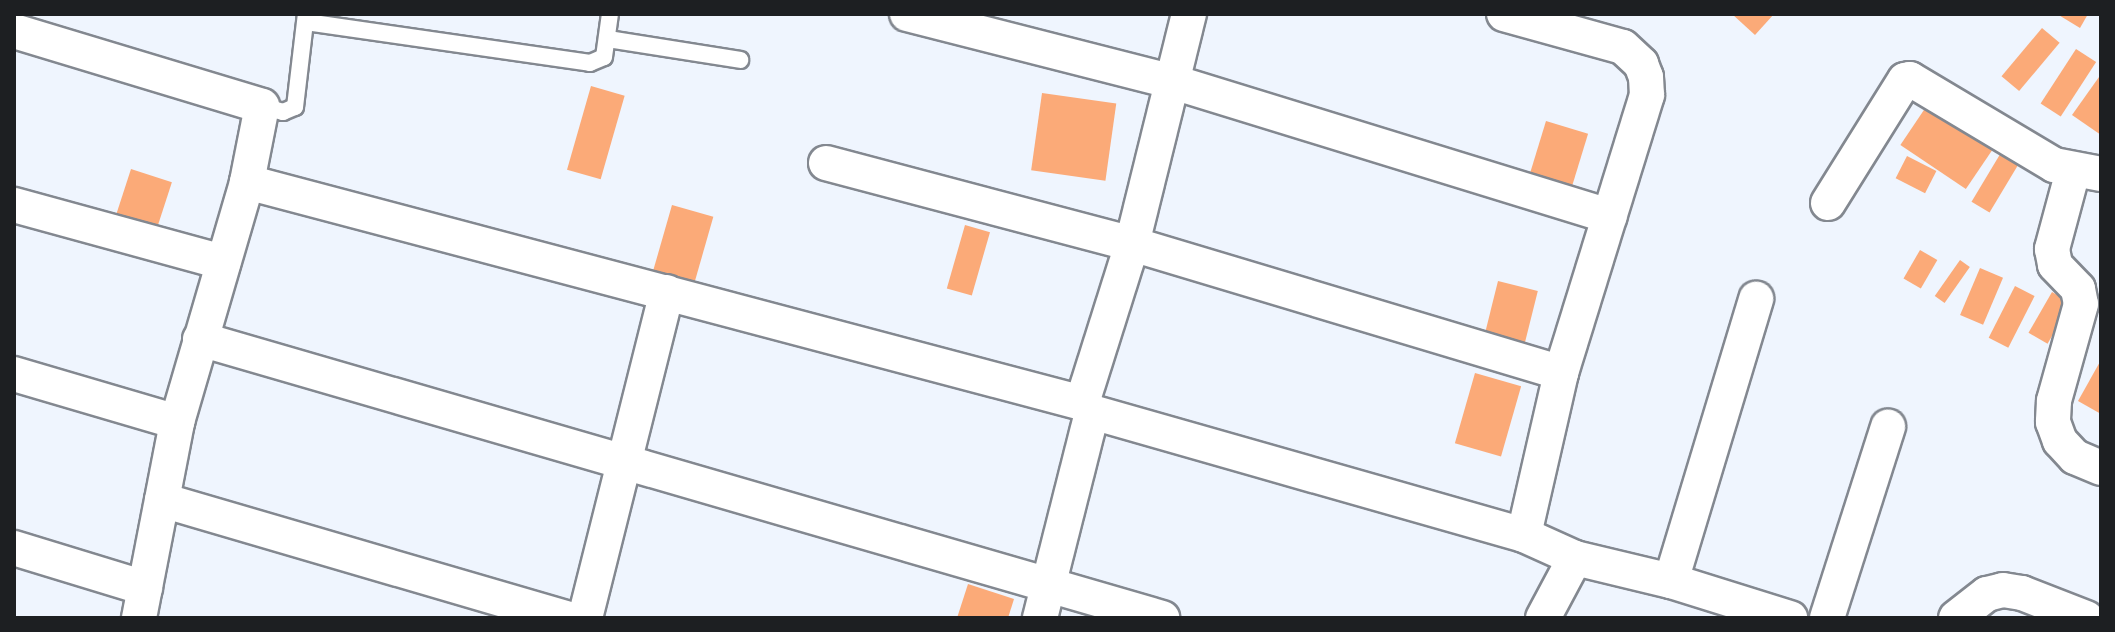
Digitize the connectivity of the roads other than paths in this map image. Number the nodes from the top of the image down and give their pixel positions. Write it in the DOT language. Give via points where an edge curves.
graph roads {
  1 [pos="610,14"];
  2 [pos="907,14"];
  3 [pos="1189,14"];
  4 [pos="1504,14"];
  5 [pos="306,18"];
  6 [pos="14,31"];
  7 [pos="608,39"];
  8 [pos="740,60"];
  9 [pos="1170,81"];
  10 [pos="262,106"];
  11 [pos="826,163"];
  12 [pos="2087,173"];
  13 [pos="247,182"];
  14 [pos="1828,203"];
  15 [pos="14,205"];
  16 [pos="1610,216"];
  17 [pos="1132,244"];
  18 [pos="223,262"];
  19 [pos="667,292"];
  20 [pos="1756,299"];
  21 [pos="200,339"];
  22 [pos="1561,373"];
  23 [pos="14,374"];
  24 [pos="1087,408"];
  25 [pos="177,422"];
  26 [pos="1888,427"];
  27 [pos="625,461"];
  28 [pos="2101,468"];
  29 [pos="162,500"];
  30 [pos="1524,535"];
  31 [pos="14,548"];
  32 [pos="1575,558"];
  33 [pos="1671,581"];
  34 [pos="1044,602"];
  35 [pos="142,603"];
  36 [pos="1556,612"];
  37 [pos="565,617"];
  38 [pos="1162,618"];
  39 [pos="1790,618"];
  40 [pos="1827,618"];
  41 [pos="1956,618"];
  42 [pos="2086,618"];
  1 -- 7 [label="lane"];
  2 -- 9 [label="street"];
  3 -- 9 [label="street"];
  4 -- 16 [label="street" via="1623,47 1641,64 1647,95"];
  5 -- 7 [label="lane" via="590,63 604,57"];
  5 -- 10 [label="lane" via="295,107 283,112"];
  6 -- 10 [label="street"];
  7 -- 8 [label="lane"];
  9 -- 16 [label="street"];
  9 -- 17 [label="street"];
  10 -- 13 [label="street"];
  11 -- 17 [label="street"];
  12 -- 14 [label="street" via="2054,165 1910,79"];
  12 -- 28 [label="street" via="2052,249 2055,265 2078,289 2081,304 2053,422 2060,441 2075,457"];
  13 -- 18 [label="street"];
  13 -- 19 [label="street"];
  15 -- 18 [label="street"];
  16 -- 22 [label="street"];
  17 -- 22 [label="street"];
  17 -- 24 [label="street"];
  18 -- 21 [label="street"];
  19 -- 24 [label="street"];
  19 -- 27 [label="street"];
  20 -- 33 [label="street"];
  21 -- 25 [label="street"];
  21 -- 27 [label="street"];
  22 -- 30 [label="street"];
  23 -- 25 [label="street"];
  24 -- 30 [label="street"];
  24 -- 34 [label="street"];
  25 -- 29 [label="street"];
  26 -- 40 [label="street"];
  27 -- 34 [label="street"];
  27 -- 37 [label="street"];
  29 -- 35 [label="street"];
  29 -- 37 [label="street"];
  30 -- 32 [label="street"];
  31 -- 35 [label="street"];
  32 -- 33 [label="street"];
  32 -- 36 [label="street"];
  33 -- 39 [label="street"];
  34 -- 38 [label="street"];
  41 -- 42 [label="street" via="1987,594 2003,590"];
}
